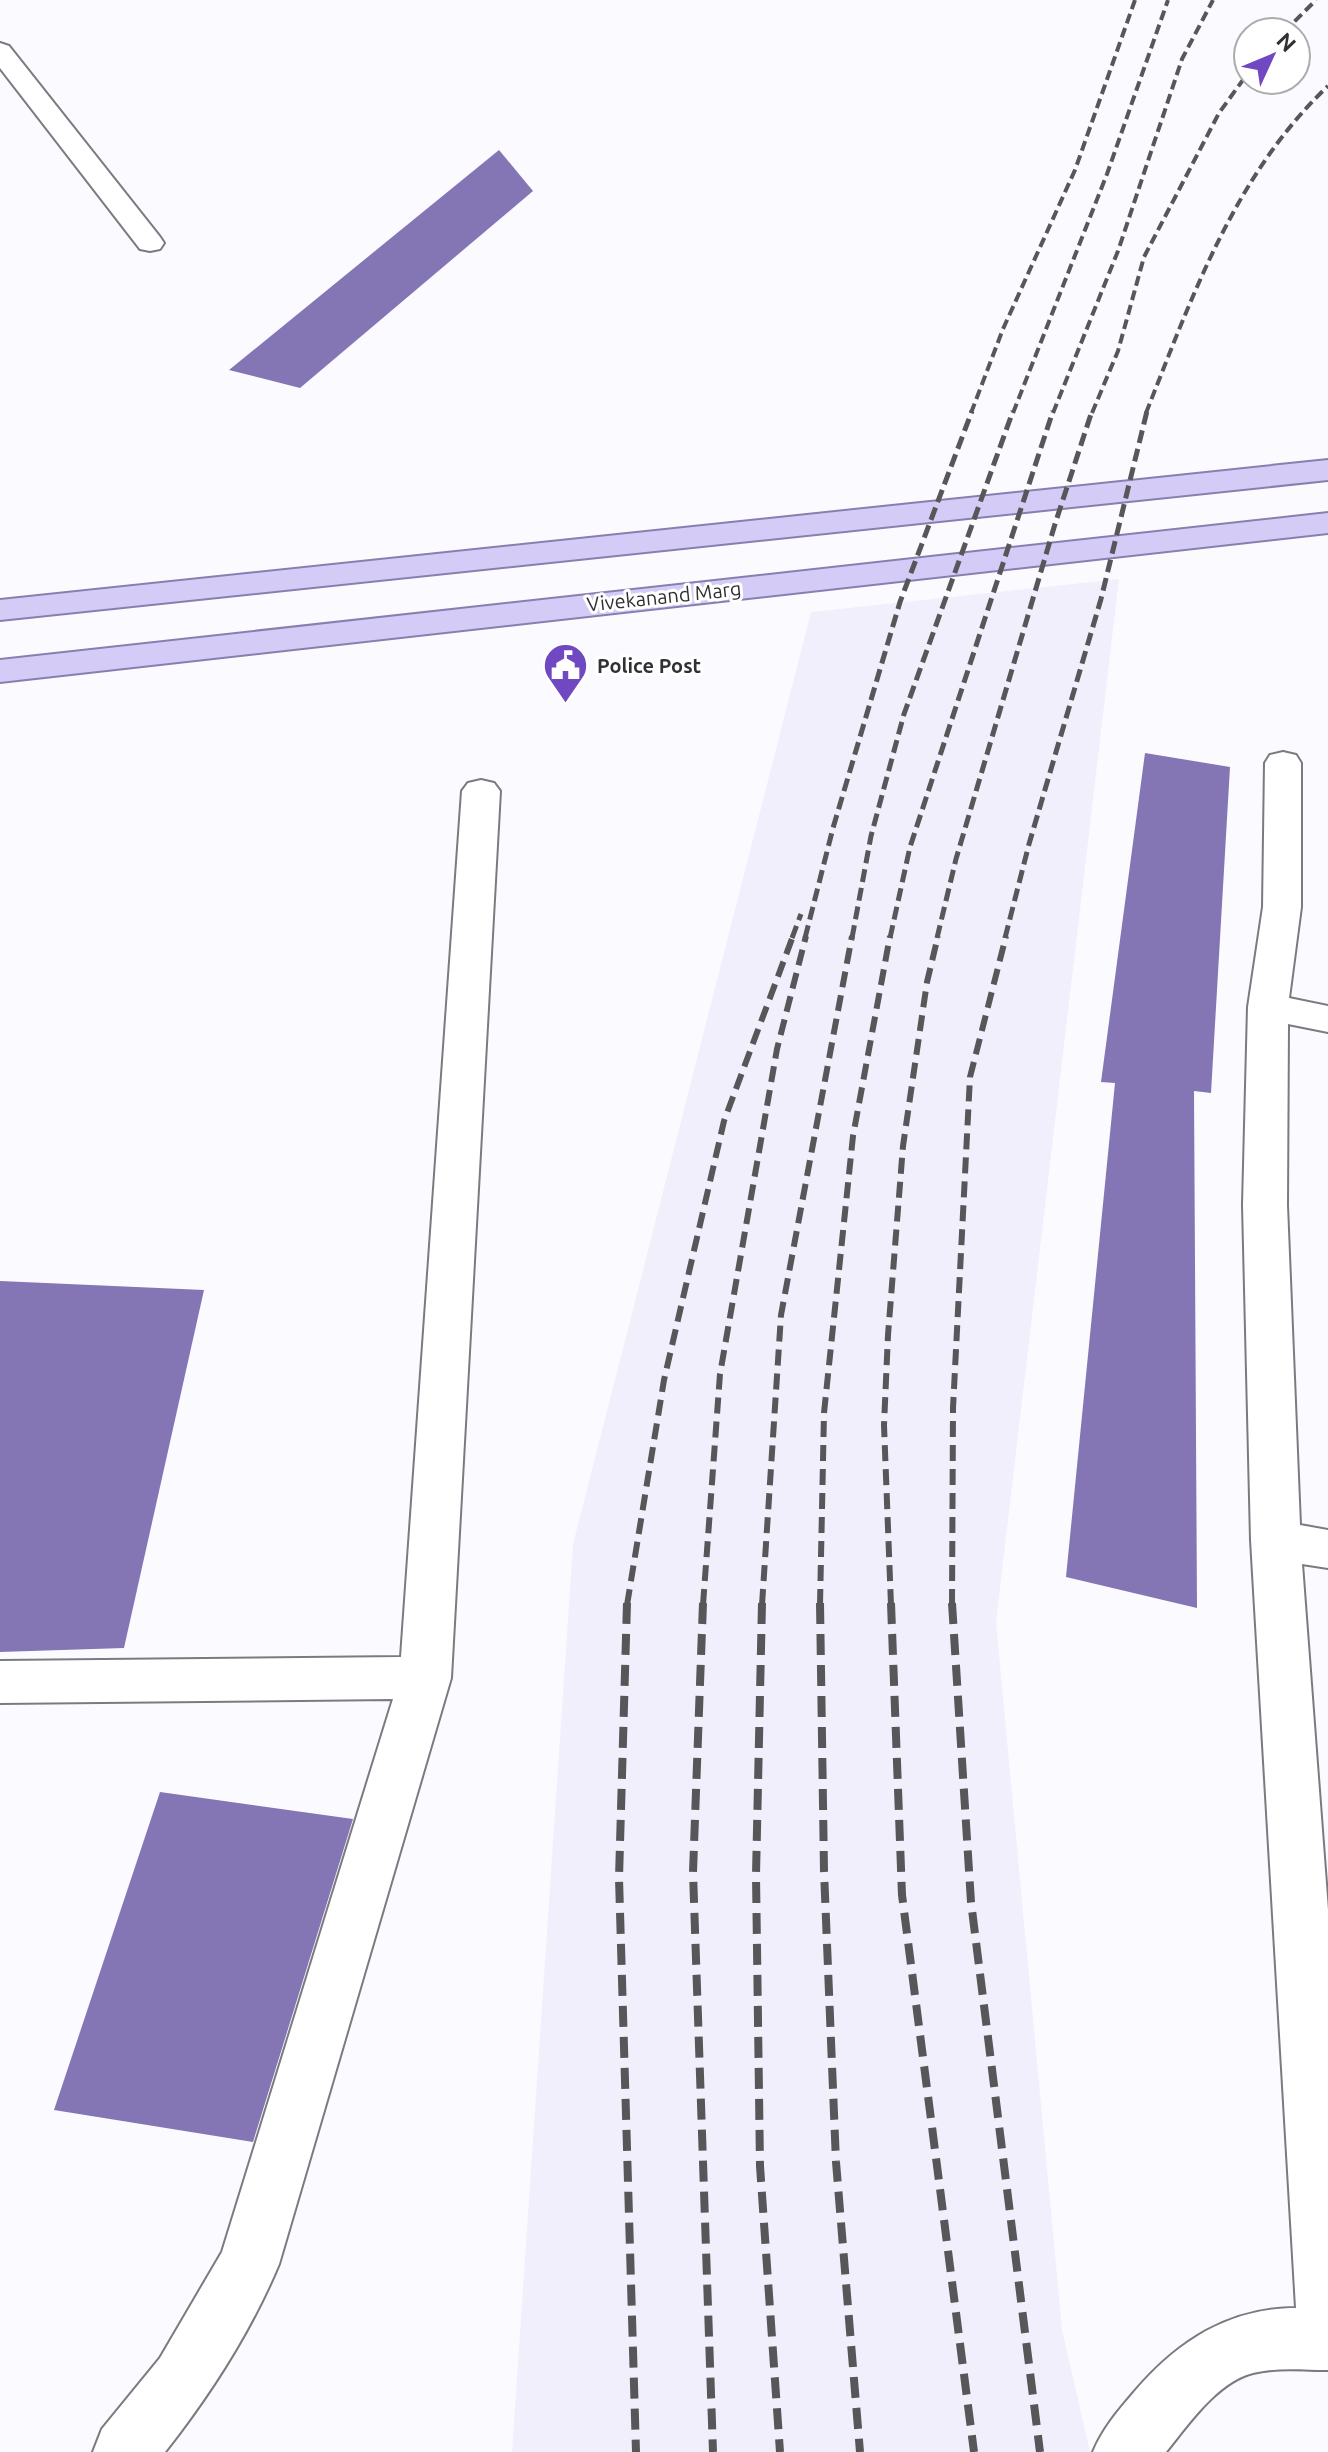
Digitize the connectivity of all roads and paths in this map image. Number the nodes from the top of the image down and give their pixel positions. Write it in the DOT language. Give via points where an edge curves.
graph roads {
  1 [pos="0,51"];
  2 [pos="150,243"];
  3 [pos="1328,470"];
  4 [pos="844,521"];
  5 [pos="1328,523"];
  6 [pos="865,573"];
  7 [pos="0,610"];
  8 [pos="0,671"];
  9 [pos="1283,763"];
  10 [pos="481,791"];
  11 [pos="1268,1007"];
  12 [pos="1328,1019"];
  13 [pos="1302,1544"];
  14 [pos="425,1678"];
  15 [pos="0,1682"];
  16 [pos="1328,2326"];
  17 [pos="1328,2339"];
  18 [pos="125,2452"];
  19 [pos="1125,2452"];
  1 -- 2 [label="lane"];
  3 -- 4 [label="main road"];
  4 -- 6 [label="main road"];
  4 -- 7 [label="main road"];
  5 -- 6 [label="main road, Vivekanand Marg"];
  6 -- 8 [label="main road, Vivekanand Marg"];
  9 -- 11 [label="lane" via="1282,907"];
  10 -- 14 [label="lane"];
  11 -- 12 [label="lane"];
  11 -- 13 [label="lane" via="1265,1205"];
  13 -- 16 [label="lane"];
  14 -- 15 [label="lane"];
  14 -- 18 [label="lane" via="249,2264 182,2380"];
  17 -- 19 [label="lane" via="1253,2342 1208,2363"];
}
